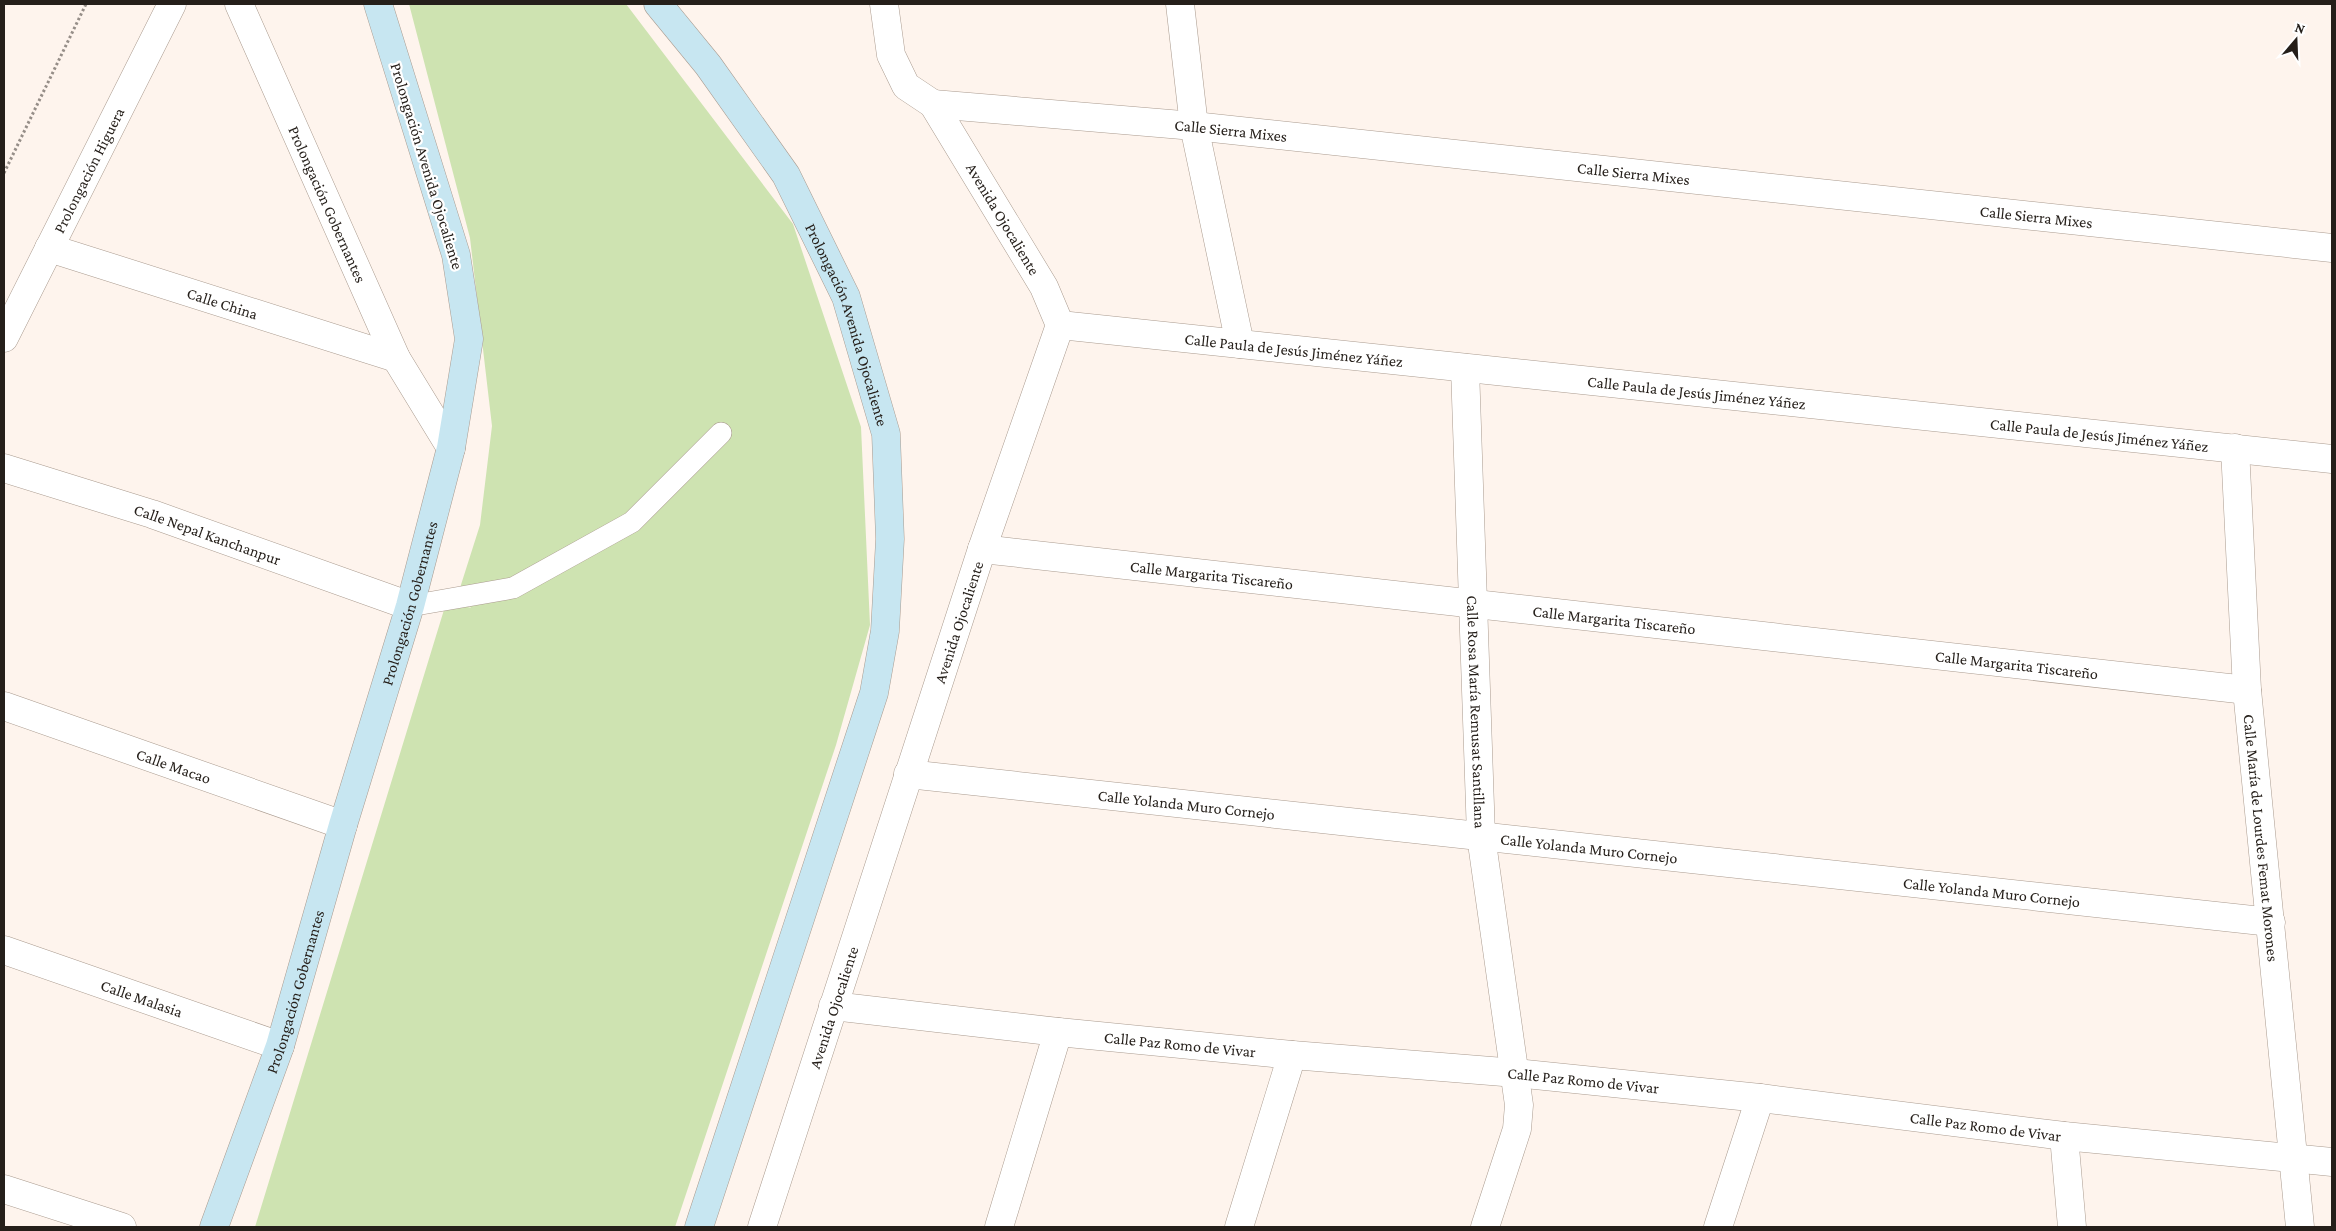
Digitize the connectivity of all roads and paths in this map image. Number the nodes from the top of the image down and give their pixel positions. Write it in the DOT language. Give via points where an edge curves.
graph roads {
  1 [pos="86,4"];
  2 [pos="172,4"];
  3 [pos="239,4"];
  4 [pos="378,4"];
  5 [pos="658,4"];
  6 [pos="884,4"];
  7 [pos="1180,4"];
  8 [pos="933,104"];
  9 [pos="1194,126"];
  10 [pos="4,173"];
  11 [pos="49,248"];
  12 [pos="2332,248"];
  13 [pos="1060,325"];
  14 [pos="4,338"];
  15 [pos="1240,344"];
  16 [pos="396,358"];
  17 [pos="1465,368"];
  18 [pos="721,433"];
  19 [pos="451,448"];
  20 [pos="2235,448"];
  21 [pos="2332,459"];
  22 [pos="4,468"];
  23 [pos="982,549"];
  24 [pos="1472,604"];
  25 [pos="410,606"];
  26 [pos="2247,690"];
  27 [pos="4,706"];
  28 [pos="908,774"];
  29 [pos="343,825"];
  30 [pos="1481,836"];
  31 [pos="2271,922"];
  32 [pos="4,950"];
  33 [pos="832,1006"];
  34 [pos="1058,1032"];
  35 [pos="280,1046"];
  36 [pos="1292,1055"];
  37 [pos="1516,1073"];
  38 [pos="1760,1098"];
  39 [pos="2064,1136"];
  40 [pos="2294,1159"];
  41 [pos="2332,1162"];
  42 [pos="4,1188"];
  43 [pos="122,1227"];
  44 [pos="214,1227"];
  45 [pos="699,1227"];
  46 [pos="762,1227"];
  47 [pos="999,1227"];
  48 [pos="1239,1227"];
  49 [pos="1485,1227"];
  50 [pos="1718,1227"];
  51 [pos="2072,1227"];
  52 [pos="2300,1227"];
  1 -- 10 [label="path"];
  2 -- 11 [label="street, Prolongación Higuera"];
  3 -- 16 [label="street, Prolongación Gobernantes"];
  4 -- 19 [label="main road, Prolongación Avenida Ojocaliente" via="456,255 470,338"];
  5 -- 45 [label="main road, Prolongación Avenida Ojocaliente" via="708,65 786,175 846,296 886,434 889,548 885,631 874,693"];
  6 -- 8 [label="street, Avenida Ojocaliente" via="891,55 906,86"];
  7 -- 9 [label="street"];
  8 -- 9 [label="street, Calle Sierra Mixes"];
  8 -- 13 [label="street, Avenida Ojocaliente" via="1044,287"];
  9 -- 12 [label="street, Calle Sierra Mixes"];
  9 -- 15 [label="street"];
  11 -- 14 [label="street, Prolongación Higuera"];
  11 -- 16 [label="street, Calle China"];
  13 -- 15 [label="street, Calle Paula de Jesús Jiménez Yáñez"];
  13 -- 23 [label="street, Avenida Ojocaliente"];
  15 -- 17 [label="street, Calle Paula de Jesús Jiménez Yáñez"];
  16 -- 19 [label="street, Prolongación Gobernantes"];
  17 -- 20 [label="street, Calle Paula de Jesús Jiménez Yáñez"];
  17 -- 24 [label="street, Calle Rosa María Remusat Santillana"];
  18 -- 25 [label="lane" via="632,522 556,565 513,588"];
  19 -- 25 [label="main road, Prolongación Gobernantes"];
  20 -- 21 [label="street, Calle Paula de Jesús Jiménez Yáñez"];
  20 -- 26 [label="street, Calle María de Lourdes Femat Morones"];
  22 -- 25 [label="street, Calle Nepal Kanchanpur" via="155,515"];
  23 -- 24 [label="street, Calle Margarita Tiscareño"];
  23 -- 28 [label="street, Avenida Ojocaliente"];
  24 -- 26 [label="street, Calle Margarita Tiscareño"];
  24 -- 30 [label="street, Calle Rosa María Remusat Santillana"];
  25 -- 29 [label="main road, Prolongación Gobernantes"];
  26 -- 31 [label="street, Calle María de Lourdes Femat Morones"];
  27 -- 29 [label="street, Calle Macao"];
  28 -- 30 [label="street, Calle Yolanda Muro Cornejo"];
  28 -- 33 [label="street, Avenida Ojocaliente"];
  29 -- 35 [label="main road, Prolongación Gobernantes"];
  30 -- 31 [label="street, Calle Yolanda Muro Cornejo"];
  30 -- 37 [label="street, Calle Rosa María Remusat Santillana"];
  31 -- 40 [label="street, Calle María de Lourdes Femat Morones"];
  32 -- 35 [label="street, Calle Malasia"];
  33 -- 34 [label="street, Calle Paz Romo de Vivar"];
  33 -- 46 [label="street, Avenida Ojocaliente"];
  34 -- 36 [label="street, Calle Paz Romo de Vivar"];
  34 -- 47 [label="street"];
  35 -- 44 [label="main road, Prolongación Gobernantes"];
  36 -- 37 [label="street, Calle Paz Romo de Vivar"];
  36 -- 48 [label="street"];
  37 -- 38 [label="street, Calle Paz Romo de Vivar"];
  37 -- 49 [label="street, Calle Rosa María Remusat Santillana" via="1517,1129"];
  38 -- 39 [label="street, Calle Paz Romo de Vivar"];
  38 -- 50 [label="street"];
  39 -- 40 [label="street, Calle Paz Romo de Vivar"];
  39 -- 51 [label="street"];
  40 -- 41 [label="street, Calle Paz Romo de Vivar"];
  40 -- 52 [label="street, Calle María de Lourdes Femat Morones"];
  42 -- 43 [label="street"];
}
